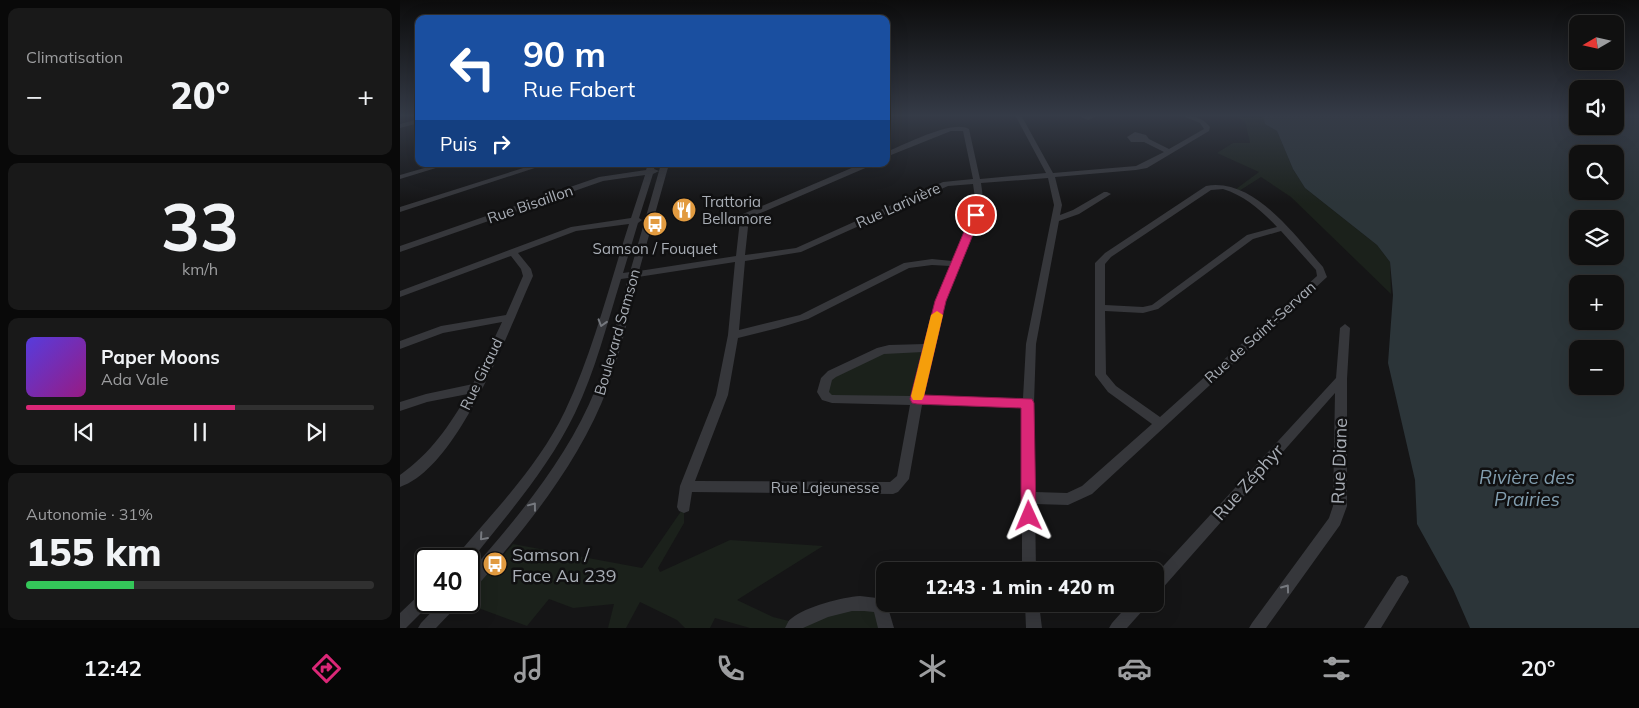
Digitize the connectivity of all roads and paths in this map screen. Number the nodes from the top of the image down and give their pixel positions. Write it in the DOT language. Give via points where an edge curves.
graph roads {
  1 [pos="914,144"];
  2 [pos="969,144"];
  3 [pos="1034,144"];
  4 [pos="1154,144"];
  5 [pos="1180,144"];
  6 [pos="1168,151"];
  7 [pos="890,154"];
  8 [pos="435,167"];
  9 [pos="533,167"];
  10 [pos="664,167"];
  11 [pos="860,167"];
  12 [pos="651,168"];
  13 [pos="1051,176"];
  14 [pos="400,177"];
  15 [pos="977,182"];
  16 [pos="1107,194"];
  17 [pos="400,208"];
  18 [pos="649,219"];
  19 [pos="1056,220"];
  20 [pos="634,221"];
  21 [pos="1282,228"];
  22 [pos="400,249"];
  23 [pos="513,252"];
  24 [pos="740,259"];
  25 [pos="955,264"];
  26 [pos="634,274"];
  27 [pos="617,277"];
  28 [pos="400,294"];
  29 [pos="1101,308"];
  30 [pos="508,318"];
  31 [pos="1345,328"];
  32 [pos="733,335"];
  33 [pos="400,345"];
  34 [pos="928,348"];
  35 [pos="1341,379"];
  36 [pos="476,388"];
  37 [pos="917,399"];
  38 [pos="1028,403"];
  39 [pos="400,407"];
  40 [pos="1159,423"];
  41 [pos="400,482"];
  42 [pos="686,486"];
  43 [pos="1029,498"];
  44 [pos="684,508"];
  45 [pos="472,548"];
  46 [pos="1029,562"];
  47 [pos="480,570"];
  48 [pos="1164,576"];
  49 [pos="1402,582"];
  50 [pos="876,604"];
  51 [pos="415,609"];
  52 [pos="884,612"];
  53 [pos="1033,612"];
  54 [pos="1132,612"];
  55 [pos="440,613"];
  56 [pos="400,623"];
  57 [pos="426,628"];
  58 [pos="793,628"];
  59 [pos="886,628"];
  60 [pos="1034,628"];
  61 [pos="1117,628"];
  62 [pos="1258,628"];
  63 [pos="1372,628"];
  1 -- 7 [label="street, Rue Lajeunesse"];
  2 -- 15 [label="street, Rue Lajeunesse"];
  3 -- 13 [label="street"];
  4 -- 6 [label="street"];
  5 -- 6 [label="street, Rue Larivière"];
  6 -- 13 [label="street, Rue Larivière" via="1136,168"];
  8 -- 14 [label="street"];
  9 -- 17 [label="street"];
  10 -- 12 [label="street, Rue Bisaillon"];
  10 -- 18 [label="street, Boulevard Samson"];
  11 -- 24 [label="street" via="746,216"];
  12 -- 20 [label="street, Boulevard Samson"];
  12 -- 22 [label="street, Rue Bisaillon" via="602,179"];
  13 -- 15 [label="street, Rue Larivière"];
  13 -- 19 [label="street" via="1058,205"];
  15 -- 24 [label="street, Rue Larivière" via="946,184 929,190 807,248"];
  15 -- 25 [label="street, Rue Lajeunesse" via="980,205"];
  16 -- 19 [label="street"];
  18 -- 20 [label="street"];
  18 -- 26 [label="street, Boulevard Samson"];
  19 -- 38 [label="street" via="1031,344"];
  20 -- 23 [label="street" via="574,229"];
  20 -- 27 [label="street, Boulevard Samson"];
  21 -- 29 [label="street" via="1250,237 1156,307 1143,310"];
  21 -- 29 [label="street, Rue de Saint-Servan" via="1258,204 1237,191 1224,186 1209,188 1108,254 1100,263"];
  21 -- 40 [label="street, Rue de Saint-Servan" via="1320,269 1322,276"];
  23 -- 28 [label="street"];
  23 -- 30 [label="street, Rue Giraud" via="528,276"];
  24 -- 26 [label="street, Rue Larivière"];
  24 -- 32 [label="street"];
  25 -- 32 [label="street" via="908,265 804,316"];
  25 -- 34 [label="street, Rue Lajeunesse" via="940,301"];
  26 -- 27 [label="street, Rue Larivière"];
  47 -- 26 [label="street, Boulevard Samson, one-way" via="540,496 584,428 608,370"];
  27 -- 45 [label="street, Boulevard Samson, one-way" via="587,372 563,426 523,486"];
  29 -- 40 [label="street, Rue de Saint-Servan" via="1101,375 1112,389"];
  30 -- 33 [label="street" via="441,330"];
  30 -- 36 [label="street, Rue Giraud"];
  31 -- 35 [label="street, Rue Diane"];
  32 -- 42 [label="street" via="722,395"];
  34 -- 37 [label="street, Rue Lajeunesse"];
  34 -- 37 [label="street" via="881,351 832,374 827,378 823,392 832,399"];
  35 -- 48 [label="street, Rue Zéphyr"];
  62 -- 35 [label="street, Rue Diane, one-way" via="1335,521 1340,506"];
  36 -- 39 [label="street"];
  36 -- 41 [label="street, Rue Giraud" via="451,434 429,461"];
  37 -- 38 [label="street"];
  37 -- 42 [label="street, Rue Lajeunesse" via="903,480 893,488"];
  38 -- 43 [label="street"];
  40 -- 43 [label="street, Rue de Saint-Servan" via="1087,490 1068,499"];
  42 -- 44 [label="street"];
  43 -- 46 [label="street"];
  49 -- 63 [label="street"];
  50 -- 58 [label="street" via="839,606 805,619"];
  51 -- 56 [label="street"];
  52 -- 59 [label="street"];
  53 -- 60 [label="street"];
  54 -- 61 [label="street"];
  55 -- 57 [label="street"];
}
